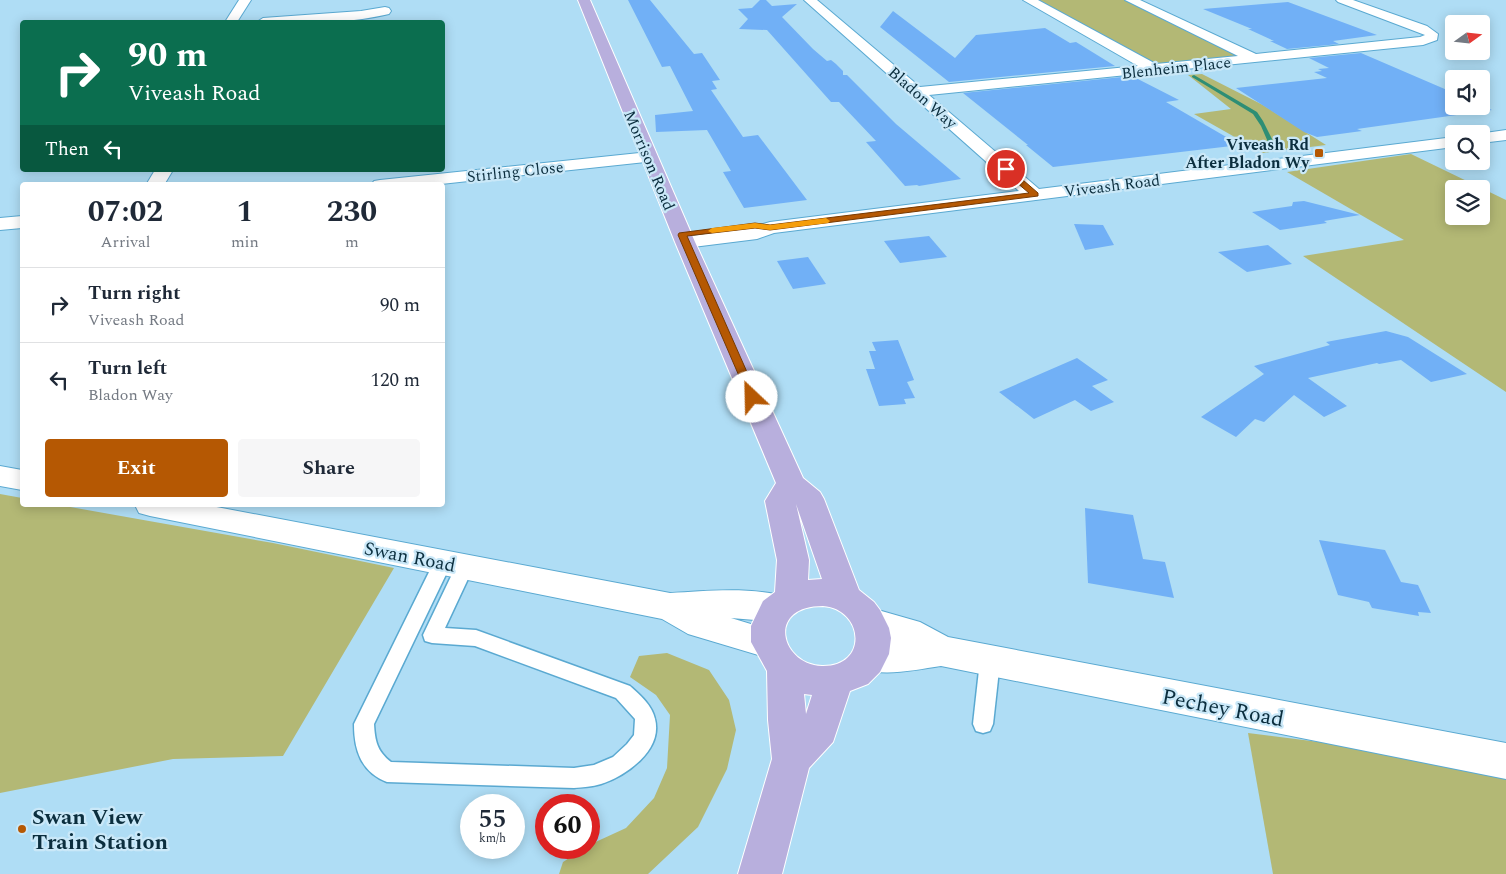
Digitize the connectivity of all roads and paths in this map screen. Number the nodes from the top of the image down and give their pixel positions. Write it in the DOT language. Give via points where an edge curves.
graph roads {
  1 [pos="245,0"];
  2 [pos="584,0"];
  3 [pos="810,0"];
  4 [pos="1028,0"];
  5 [pos="1131,0"];
  6 [pos="1342,0"];
  7 [pos="385,11"];
  8 [pos="232,20"];
  9 [pos="291,20"];
  10 [pos="1256,59"];
  11 [pos="1155,69"];
  12 [pos="918,92"];
  13 [pos="1506,135"];
  14 [pos="1490,137"];
  15 [pos="1445,143"];
  16 [pos="649,158"];
  17 [pos="410,182"];
  18 [pos="1035,195"];
  19 [pos="20,222"];
  20 [pos="0,224"];
  21 [pos="684,238"];
  22 [pos="0,476"];
  23 [pos="20,480"];
  24 [pos="791,484"];
  25 [pos="160,507"];
  26 [pos="454,564"];
  27 [pos="846,598"];
  28 [pos="785,603"];
  29 [pos="670,607"];
  30 [pos="871,622"];
  31 [pos="432,635"];
  32 [pos="405,641"];
  33 [pos="941,651"];
  34 [pos="776,655"];
  35 [pos="871,657"];
  36 [pos="990,661"];
  37 [pos="836,681"];
  38 [pos="983,724"];
  39 [pos="792,759"];
  40 [pos="1506,761"];
  41 [pos="760,874"];
  1 -- 8 [label="street"];
  2 -- 16 [label="main road, Morrison Road"];
  3 -- 12 [label="street, Bladon Way"];
  4 -- 11 [label="street"];
  5 -- 10 [label="street"];
  6 -- 10 [label="street, Blenheim Place" via="1433,36 1423,42"];
  7 -- 9 [label="street"];
  10 -- 11 [label="street, Blenheim Place"];
  11 -- 12 [label="street, Blenheim Place"];
  12 -- 18 [label="street, Bladon Way"];
  13 -- 14 [label="street"];
  15 -- 18 [label="street, Viveash Road"];
  16 -- 17 [label="street, Stirling Close"];
  16 -- 21 [label="main road, Morrison Road"];
  18 -- 21 [label="street, Viveash Road" via="757,232"];
  19 -- 20 [label="street"];
  21 -- 24 [label="main road, Morrison Road"];
  22 -- 23 [label="street"];
  24 -- 27 [label="main road, Morrison Road" via="809,499"];
  24 -- 28 [label="main road" via="780,501 793,560"];
  25 -- 26 [label="street, Swan Road"];
  26 -- 29 [label="street, Swan Road"];
  26 -- 31 [label="lane"];
  26 -- 32 [label="lane"];
  27 -- 28 [label="main road, Morrison Road" via="828,593 809,593"];
  27 -- 30 [label="main road, Morrison Road"];
  28 -- 29 [label="street, Swan Road"];
  28 -- 34 [label="main road" via="769,624"];
  29 -- 34 [label="street, Swan Road" via="700,624"];
  30 -- 33 [label="street, Pechey Road" via="908,632"];
  30 -- 35 [label="main road" via="875,638"];
  31 -- 32 [label="lane"];
  31 -- 32 [label="lane" via="476,638 623,692 638,706 645,720 643,740 630,758 604,773 574,778 387,772 372,762 365,749 364,724"];
  33 -- 35 [label="street, Pechey Road"];
  33 -- 36 [label="street, Pechey Road"];
  34 -- 37 [label="main road" via="800,677"];
  34 -- 39 [label="main road"];
  35 -- 37 [label="main road" via="857,672"];
  36 -- 38 [label="lane"];
  36 -- 40 [label="street, Pechey Road"];
  37 -- 39 [label="main road" via="820,730"];
  39 -- 41 [label="main road"];
}
